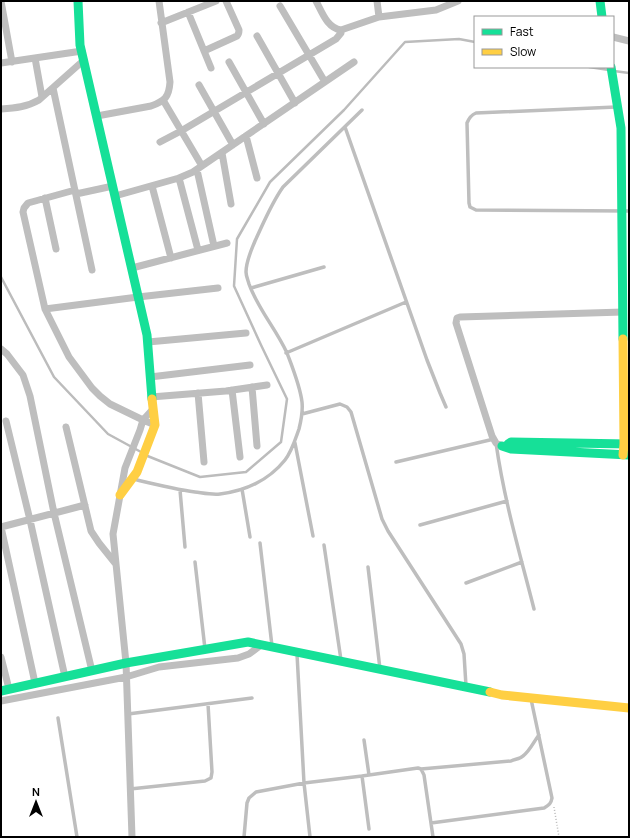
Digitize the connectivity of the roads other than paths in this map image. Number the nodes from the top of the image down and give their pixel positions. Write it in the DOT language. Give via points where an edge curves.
graph roads {
  1 [pos="1,1"];
  2 [pos="78,1"];
  3 [pos="159,1"];
  4 [pos="216,1"];
  5 [pos="226,1"];
  6 [pos="316,1"];
  7 [pos="377,1"];
  8 [pos="458,1"];
  9 [pos="600,1"];
  10 [pos="446,3"];
  11 [pos="280,6"];
  12 [pos="188,12"];
  13 [pos="602,16"];
  14 [pos="379,17"];
  15 [pos="161,23"];
  16 [pos="341,30"];
  17 [pos="257,36"];
  18 [pos="614,37"];
  19 [pos="629,41"];
  20 [pos="204,51"];
  21 [pos="83,56"];
  22 [pos="309,56"];
  23 [pos="35,58"];
  24 [pos="12,62"];
  25 [pos="229,62"];
  26 [pos="354,62"];
  27 [pos="1,63"];
  28 [pos="211,68"];
  29 [pos="611,68"];
  30 [pos="278,74"];
  31 [pos="325,82"];
  32 [pos="199,85"];
  33 [pos="53,88"];
  34 [pos="246,92"];
  35 [pos="42,97"];
  36 [pos="163,100"];
  37 [pos="295,103"];
  38 [pos="617,106"];
  39 [pos="1,109"];
  40 [pos="362,110"];
  41 [pos="214,112"];
  42 [pos="96,116"];
  43 [pos="264,124"];
  44 [pos="345,127"];
  45 [pos="181,131"];
  46 [pos="246,136"];
  47 [pos="160,142"];
  48 [pos="233,145"];
  49 [pos="222,153"];
  50 [pos="199,168"];
  51 [pos="180,178"];
  52 [pos="257,178"];
  53 [pos="113,186"];
  54 [pos="152,186"];
  55 [pos="75,192"];
  56 [pos="115,196"];
  57 [pos="45,198"];
  58 [pos="231,204"];
  59 [pos="625,212"];
  60 [pos="227,243"];
  61 [pos="214,246"];
  62 [pos="56,249"];
  63 [pos="198,250"];
  64 [pos="171,258"];
  65 [pos="324,267"];
  66 [pos="132,268"];
  67 [pos="92,270"];
  68 [pos="218,288"];
  69 [pos="251,288"];
  70 [pos="138,297"];
  71 [pos="406,302"];
  72 [pos="45,309"];
  73 [pos="623,312"];
  74 [pos="246,333"];
  75 [pos="148,342"];
  76 [pos="1,349"];
  77 [pos="286,353"];
  78 [pos="250,365"];
  79 [pos="150,377"];
  80 [pos="268,385"];
  81 [pos="252,387"];
  82 [pos="232,390"];
  83 [pos="198,393"];
  84 [pos="152,397"];
  85 [pos="446,407"];
  86 [pos="153,409"];
  87 [pos="302,414"];
  88 [pos="143,420"];
  89 [pos="6,421"];
  90 [pos="155,425"];
  91 [pos="66,427"];
  92 [pos="295,442"];
  93 [pos="497,443"];
  94 [pos="627,444"];
  95 [pos="257,446"];
  96 [pos="626,455"];
  97 [pos="240,457"];
  98 [pos="204,462"];
  99 [pos="396,462"];
  100 [pos="134,476"];
  101 [pos="242,489"];
  102 [pos="180,490"];
  103 [pos="120,495"];
  104 [pos="507,501"];
  105 [pos="85,506"];
  106 [pos="54,513"];
  107 [pos="30,520"];
  108 [pos="420,525"];
  109 [pos="1,527"];
  110 [pos="313,536"];
  111 [pos="250,537"];
  112 [pos="260,543"];
  113 [pos="324,545"];
  114 [pos="185,547"];
  115 [pos="195,562"];
  116 [pos="522,562"];
  117 [pos="116,563"];
  118 [pos="368,567"];
  119 [pos="466,583"];
  120 [pos="534,609"];
  121 [pos="261,645"];
  122 [pos="272,648"];
  123 [pos="205,650"];
  124 [pos="297,653"];
  125 [pos="1,657"];
  126 [pos="341,662"];
  127 [pos="126,663"];
  128 [pos="380,670"];
  129 [pos="92,671"];
  130 [pos="65,677"];
  131 [pos="126,677"];
  132 [pos="35,684"];
  133 [pos="467,688"];
  134 [pos="5,690"];
  135 [pos="252,698"];
  136 [pos="531,698"];
  137 [pos="1,701"];
  138 [pos="208,704"];
  139 [pos="629,708"];
  140 [pos="128,714"];
  141 [pos="58,718"];
  142 [pos="539,735"];
  143 [pos="364,740"];
  144 [pos="421,768"];
  145 [pos="369,775"];
  146 [pos="362,776"];
  147 [pos="304,783"];
  148 [pos="130,790"];
  149 [pos="431,823"];
  150 [pos="369,829"];
  151 [pos="77,837"];
  152 [pos="132,837"];
  153 [pos="244,837"];
  154 [pos="310,837"];
  155 [pos="433,837"];
  1 -- 24 [label="street"];
  2 -- 21 [label="street" via="80,46"];
  3 -- 15 [label="street"];
  4 -- 12 [label="street"];
  5 -- 20 [label="street" via="238,34"];
  6 -- 16 [label="street" via="329,24"];
  7 -- 14 [label="street"];
  8 -- 10 [label="street"];
  9 -- 13 [label="street"];
  10 -- 14 [label="street" via="436,10"];
  11 -- 22 [label="street"];
  12 -- 15 [label="street"];
  12 -- 20 [label="street"];
  14 -- 16 [label="street"];
  15 -- 36 [label="street" via="170,82 169,91"];
  16 -- 22 [label="street" via="336,38"];
  17 -- 30 [label="street"];
  18 -- 19 [label="street"];
  20 -- 28 [label="street"];
  21 -- 23 [label="street"];
  21 -- 33 [label="street"];
  21 -- 42 [label="street"];
  22 -- 30 [label="street"];
  22 -- 31 [label="street"];
  23 -- 24 [label="street"];
  23 -- 35 [label="street"];
  24 -- 27 [label="street"];
  25 -- 34 [label="street"];
  26 -- 31 [label="street"];
  29 -- 38 [label="street"];
  30 -- 34 [label="street"];
  30 -- 37 [label="street"];
  31 -- 37 [label="street"];
  32 -- 41 [label="street"];
  33 -- 35 [label="street"];
  33 -- 55 [label="street"];
  34 -- 41 [label="street"];
  34 -- 43 [label="street"];
  35 -- 39 [label="street" via="32,104"];
  36 -- 42 [label="street" via="151,106"];
  36 -- 45 [label="street"];
  37 -- 43 [label="street"];
  38 -- 59 [label="street" via="621,128"];
  38 -- 59 [label="lane" via="472,115 467,123 469,203 470,207 476,210"];
  40 -- 44 [label="lane"];
  41 -- 45 [label="street"];
  41 -- 48 [label="street"];
  42 -- 53 [label="street"];
  43 -- 46 [label="street"];
  44 -- 69 [label="lane" via="283,187 267,213 247,260 246,274"];
  44 -- 71 [label="lane"];
  45 -- 47 [label="street"];
  45 -- 50 [label="street"];
  46 -- 48 [label="street"];
  46 -- 52 [label="street"];
  48 -- 49 [label="street"];
  49 -- 50 [label="street"];
  49 -- 58 [label="street"];
  50 -- 51 [label="street"];
  50 -- 61 [label="street"];
  51 -- 54 [label="street"];
  51 -- 63 [label="street"];
  53 -- 55 [label="street"];
  53 -- 56 [label="street"];
  54 -- 56 [label="street"];
  54 -- 64 [label="street"];
  55 -- 57 [label="street"];
  55 -- 67 [label="street"];
  56 -- 66 [label="street"];
  57 -- 62 [label="street"];
  57 -- 72 [label="street" via="28,202 24,212"];
  59 -- 73 [label="street"];
  60 -- 61 [label="street"];
  61 -- 63 [label="street"];
  63 -- 64 [label="street"];
  64 -- 66 [label="street"];
  65 -- 69 [label="lane"];
  66 -- 70 [label="street"];
  68 -- 70 [label="street"];
  69 -- 77 [label="lane"];
  70 -- 72 [label="street"];
  70 -- 75 [label="street"];
  71 -- 77 [label="lane"];
  71 -- 85 [label="lane"];
  72 -- 88 [label="street" via="69,357 92,388 110,404"];
  73 -- 93 [label="street" via="457,318 456,323"];
  73 -- 94 [label="street"];
  74 -- 75 [label="street"];
  75 -- 79 [label="street"];
  76 -- 106 [label="street" via="23,375 27,384"];
  77 -- 87 [label="lane" via="299,389"];
  78 -- 79 [label="street"];
  79 -- 84 [label="street"];
  80 -- 81 [label="street"];
  81 -- 82 [label="street"];
  81 -- 95 [label="street"];
  82 -- 83 [label="street"];
  82 -- 97 [label="street"];
  83 -- 84 [label="street"];
  83 -- 98 [label="street"];
  84 -- 86 [label="street"];
  86 -- 88 [label="street"];
  86 -- 90 [label="street"];
  87 -- 92 [label="lane"];
  87 -- 133 [label="lane" via="340,404 351,412 382,519 461,644"];
  88 -- 90 [label="street"];
  88 -- 103 [label="street" via="125,468"];
  89 -- 107 [label="street"];
  90 -- 100 [label="street"];
  91 -- 105 [label="street"];
  92 -- 101 [label="lane" via="285,459 269,475"];
  92 -- 110 [label="lane"];
  93 -- 94 [label="street"];
  93 -- 96 [label="street" via="511,449"];
  93 -- 99 [label="lane"];
  93 -- 104 [label="lane"];
  94 -- 96 [label="street"];
  100 -- 102 [label="lane"];
  100 -- 103 [label="street"];
  101 -- 102 [label="lane" via="219,494"];
  101 -- 111 [label="lane"];
  102 -- 114 [label="lane"];
  103 -- 117 [label="street" via="113,534"];
  104 -- 108 [label="lane"];
  104 -- 116 [label="lane"];
  105 -- 106 [label="street"];
  105 -- 117 [label="street" via="91,531"];
  106 -- 107 [label="street"];
  106 -- 129 [label="street"];
  107 -- 109 [label="street"];
  107 -- 130 [label="street"];
  109 -- 132 [label="street"];
  112 -- 122 [label="lane"];
  113 -- 126 [label="lane"];
  115 -- 123 [label="lane"];
  116 -- 119 [label="lane"];
  116 -- 120 [label="lane"];
  117 -- 127 [label="street"];
  118 -- 128 [label="lane"];
  121 -- 122 [label="street"];
  121 -- 123 [label="street" via="248,642"];
  121 -- 131 [label="street" via="238,658 160,667"];
  122 -- 124 [label="street"];
  123 -- 127 [label="street"];
  124 -- 126 [label="street"];
  124 -- 147 [label="lane"];
  125 -- 134 [label="street"];
  126 -- 128 [label="street"];
  127 -- 129 [label="street"];
  127 -- 131 [label="street"];
  128 -- 133 [label="street"];
  129 -- 130 [label="street"];
  130 -- 132 [label="street"];
  131 -- 137 [label="street"];
  131 -- 140 [label="street"];
  132 -- 134 [label="street"];
  133 -- 136 [label="street"];
  135 -- 138 [label="lane"];
  136 -- 139 [label="street"];
  136 -- 142 [label="lane"];
  138 -- 140 [label="lane"];
  138 -- 148 [label="lane" via="211,778"];
  140 -- 148 [label="street"];
  141 -- 151 [label="lane"];
  142 -- 144 [label="lane" via="523,756 511,761"];
  142 -- 149 [label="lane" via="552,798 549,806"];
  143 -- 145 [label="lane"];
  144 -- 145 [label="lane"];
  144 -- 149 [label="lane"];
  145 -- 146 [label="lane"];
  146 -- 147 [label="lane"];
  146 -- 150 [label="lane"];
  147 -- 153 [label="lane" via="263,790 249,798"];
  147 -- 154 [label="lane"];
  148 -- 152 [label="street"];
  149 -- 155 [label="lane"];
}
